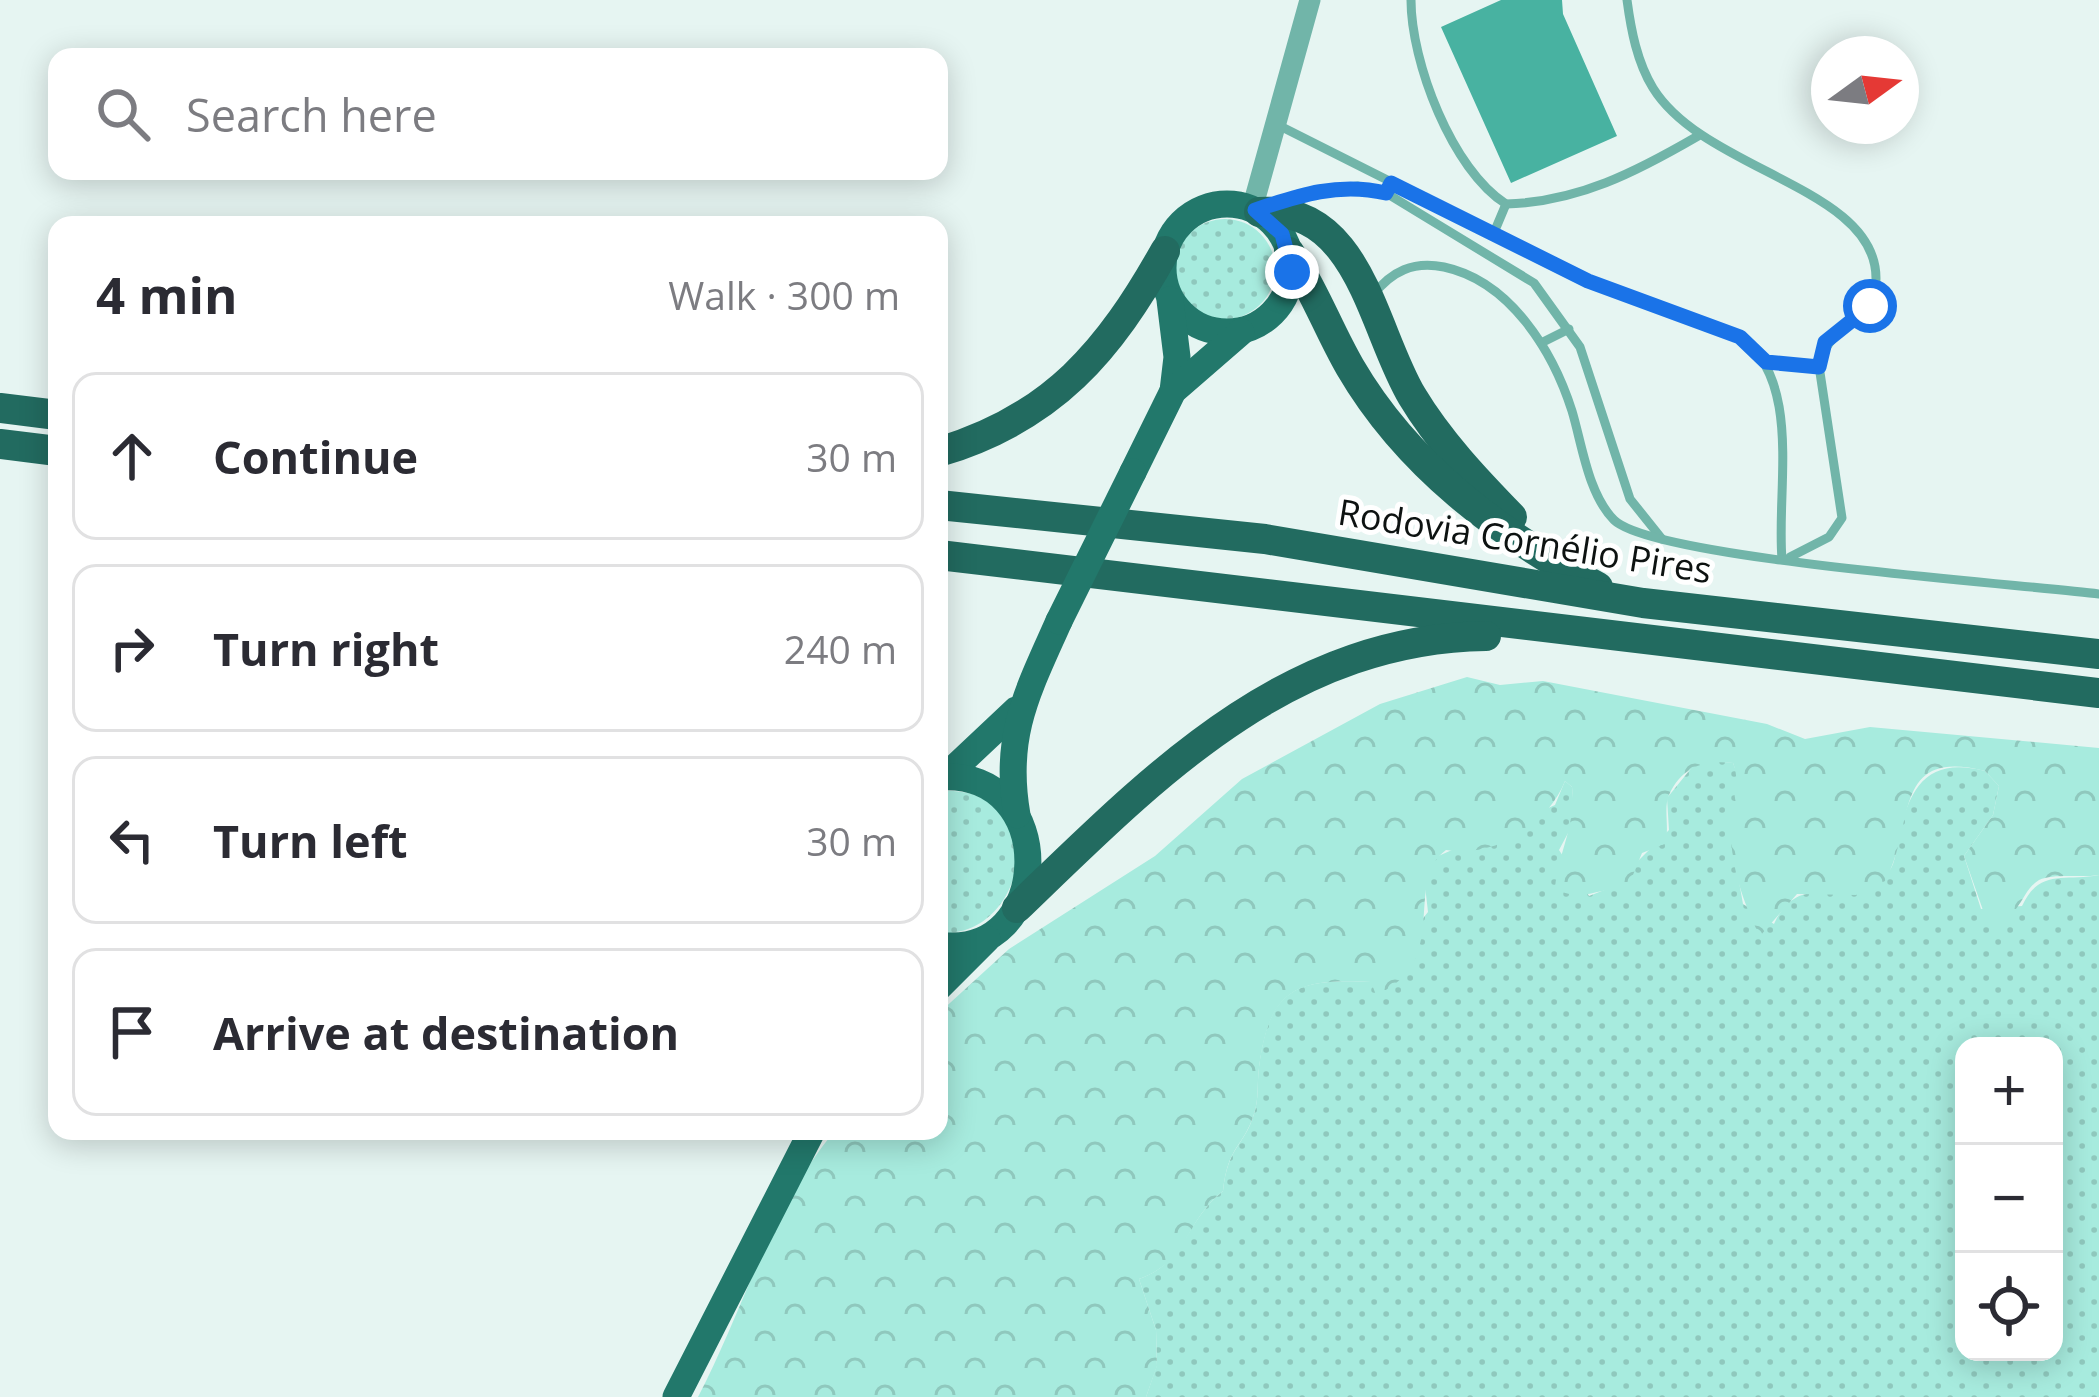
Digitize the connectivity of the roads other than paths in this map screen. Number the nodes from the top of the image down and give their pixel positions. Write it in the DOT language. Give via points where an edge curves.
graph roads {
  1 [pos="1310,0"];
  2 [pos="1411,0"];
  3 [pos="1627,0"];
  4 [pos="1276,124"];
  5 [pos="1698,136"];
  6 [pos="1388,188"];
  7 [pos="1506,204"];
  8 [pos="1255,210"];
  9 [pos="1493,235"];
  10 [pos="1165,251"];
  11 [pos="1289,252"];
  12 [pos="1169,296"];
  13 [pos="1368,302"];
  14 [pos="1569,329"];
  15 [pos="1241,332"];
  16 [pos="1540,344"];
  17 [pos="1766,362"];
  18 [pos="1819,367"];
  19 [pos="1174,392"];
  20 [pos="0,408"];
  21 [pos="48,414"];
  22 [pos="0,444"];
  23 [pos="948,449"];
  24 [pos="48,450"];
  25 [pos="948,506"];
  26 [pos="1665,543"];
  27 [pos="948,556"];
  28 [pos="1784,559"];
  29 [pos="1563,568"];
  30 [pos="2099,594"];
  31 [pos="1643,603"];
  32 [pos="1630,635"];
  33 [pos="2099,654"];
  34 [pos="2099,693"];
  35 [pos="1023,702"];
  36 [pos="948,771"];
  37 [pos="948,777"];
  38 [pos="1017,814"];
  39 [pos="1009,917"];
  40 [pos="948,944"];
  41 [pos="948,978"];
  42 [pos="805,1140"];
  43 [pos="676,1397"];
  1 -- 4 [label="street"];
  2 -- 7 [label="lane" via="1411,29 1442,114 1469,171"];
  3 -- 5 [label="lane" via="1652,86"];
  4 -- 6 [label="lane"];
  4 -- 8 [label="street"];
  5 -- 7 [label="lane" via="1596,188 1549,203"];
  5 -- 18 [label="lane" via="1828,201 1868,245 1876,274 1870,306 1825,342"];
  6 -- 8 [label="lane" via="1314,191"];
  6 -- 9 [label="lane"];
  6 -- 14 [label="lane" via="1534,283"];
  7 -- 9 [label="lane"];
  8 -- 10 [label="main road" via="1211,206 1190,215"];
  8 -- 11 [label="main road"];
  8 -- 13 [label="highway" via="1308,219 1328,233"];
  9 -- 17 [label="lane" via="1588,281 1740,337"];
  10 -- 12 [label="main road"];
  10 -- 23 [label="highway" via="1126,321 1052,398"];
  11 -- 15 [label="main road" via="1292,272 1276,310"];
  11 -- 29 [label="highway" via="1379,414 1427,468"];
  12 -- 15 [label="main road" via="1199,327"];
  12 -- 19 [label="main road"];
  13 -- 16 [label="lane" via="1404,268 1448,268 1493,289"];
  13 -- 29 [label="highway" via="1433,428"];
  14 -- 16 [label="lane"];
  14 -- 26 [label="lane" via="1630,500"];
  15 -- 19 [label="main road"];
  16 -- 26 [label="lane" via="1604,507 1625,529"];
  17 -- 18 [label="lane"];
  17 -- 28 [label="lane" via="1780,416"];
  18 -- 28 [label="lane" via="1844,510 1829,537"];
  19 -- 35 [label="main road, bridge"];
  20 -- 21 [label="highway"];
  22 -- 24 [label="highway"];
  25 -- 31 [label="highway, Rodovia Cornélio Pires" via="1265,539"];
  26 -- 28 [label="lane"];
  27 -- 32 [label="highway, Rodovia Cornélio Pires"];
  28 -- 30 [label="lane"];
  29 -- 31 [label="highway"];
  31 -- 33 [label="highway, Rodovia Cornélio Pires"];
  32 -- 34 [label="highway, Rodovia Cornélio Pires"];
  32 -- 39 [label="highway" via="1455,637 1397,646 1295,681 1228,721 1120,808"];
  35 -- 36 [label="main road"];
  35 -- 38 [label="main road" via="1010,770"];
  37 -- 38 [label="main road" via="974,781"];
  38 -- 39 [label="main road" via="1030,861"];
  39 -- 40 [label="main road" via="977,941"];
  39 -- 41 [label="main road"];
  42 -- 43 [label="main road"];
}
